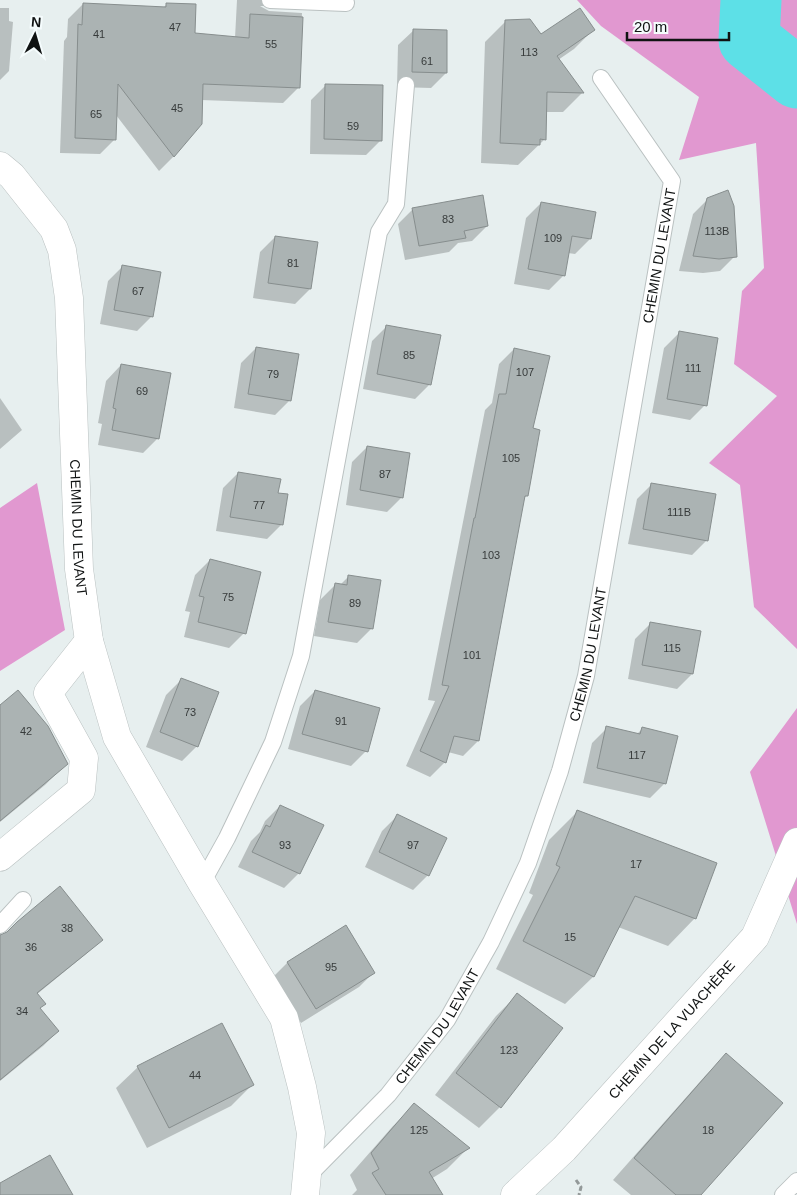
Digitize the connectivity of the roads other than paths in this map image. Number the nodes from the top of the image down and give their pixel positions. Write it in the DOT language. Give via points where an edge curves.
graph roads {
  1 [pos="270,0"];
  2 [pos="346,3"];
  3 [pos="601,78"];
  4 [pos="406,85"];
  5 [pos="0,166"];
  6 [pos="89,642"];
  7 [pos="797,842"];
  8 [pos="0,857"];
  9 [pos="202,883"];
  10 [pos="23,900"];
  11 [pos="0,925"];
  12 [pos="797,1181"];
  13 [pos="306,1186"];
  14 [pos="514,1195"];
  15 [pos="783,1195"];
  1 -- 2 [label="lane"];
  3 -- 13 [label="lane, CHEMIN DU LEVANT" via="672,181 586,676 560,770 528,863 486,950 447,1020 394,1088"];
  4 -- 9 [label="lane" via="396,204 379,232 301,656 273,742"];
  5 -- 6 [label="street, CHEMIN DU LEVANT" via="54,228 62,250 69,298 79,569"];
  6 -- 8 [label="street" via="48,693 84,758 81,790"];
  6 -- 9 [label="street, CHEMIN DU LEVANT" via="117,737"];
  7 -- 14 [label="street, CHEMIN DE LA VUACHÈRE" via="755,937 564,1149"];
  9 -- 13 [label="street, CHEMIN DU LEVANT" via="284,1018 311,1133"];
  10 -- 11 [label="lane"];
  12 -- 15 [label="lane"];
}
